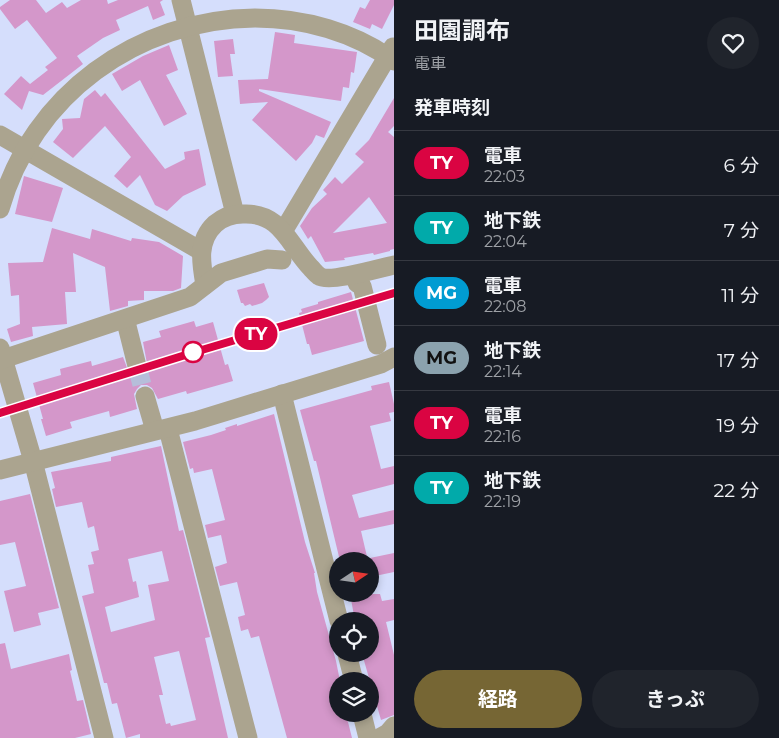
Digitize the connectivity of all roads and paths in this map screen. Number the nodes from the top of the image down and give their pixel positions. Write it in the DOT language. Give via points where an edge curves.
graph roads {
  1 [pos="181,0"];
  2 [pos="188,26"];
  3 [pos="392,54"];
  4 [pos="0,135"];
  5 [pos="25,149"];
  6 [pos="0,209"];
  7 [pos="235,214"];
  8 [pos="284,230"];
  9 [pos="200,251"];
  10 [pos="288,254"];
  11 [pos="394,265"];
  12 [pos="357,283"];
  13 [pos="205,285"];
  14 [pos="127,326"];
  15 [pos="377,345"];
  16 [pos="1,356"];
  17 [pos="393,360"];
  18 [pos="137,366"];
  19 [pos="282,394"];
  20 [pos="145,396"];
  21 [pos="161,428"];
  22 [pos="33,461"];
  23 [pos="0,470"];
  24 [pos="337,612"];
  25 [pos="364,722"];
  26 [pos="394,726"];
  27 [pos="104,738"];
  28 [pos="248,738"];
  29 [pos="368,738"];
  30 [pos="379,738"];
  1 -- 2 [label="street"];
  2 -- 3 [label="street" via="244,18 287,20 324,27"];
  2 -- 5 [label="street" via="145,41 98,68 68,94"];
  2 -- 7 [label="street"];
  3 -- 8 [label="street"];
  4 -- 5 [label="street"];
  5 -- 6 [label="street"];
  5 -- 9 [label="street"];
  7 -- 8 [label="street" via="264,216"];
  7 -- 9 [label="street" via="214,225"];
  8 -- 10 [label="street"];
  9 -- 13 [label="street"];
  10 -- 11 [label="street" via="300,256 319,276 326,278"];
  10 -- 13 [label="street" via="221,273"];
  12 -- 15 [label="street" via="362,286"];
  13 -- 16 [label="street" via="190,297"];
  14 -- 18 [label="street"];
  16 -- 22 [label="street"];
  17 -- 19 [label="street"];
  19 -- 21 [label="street"];
  19 -- 24 [label="street"];
  20 -- 21 [label="street"];
  21 -- 22 [label="street"];
  21 -- 28 [label="street"];
  22 -- 23 [label="street"];
  22 -- 27 [label="street"];
  25 -- 29 [label="street"];
  26 -- 30 [label="street"];
}
